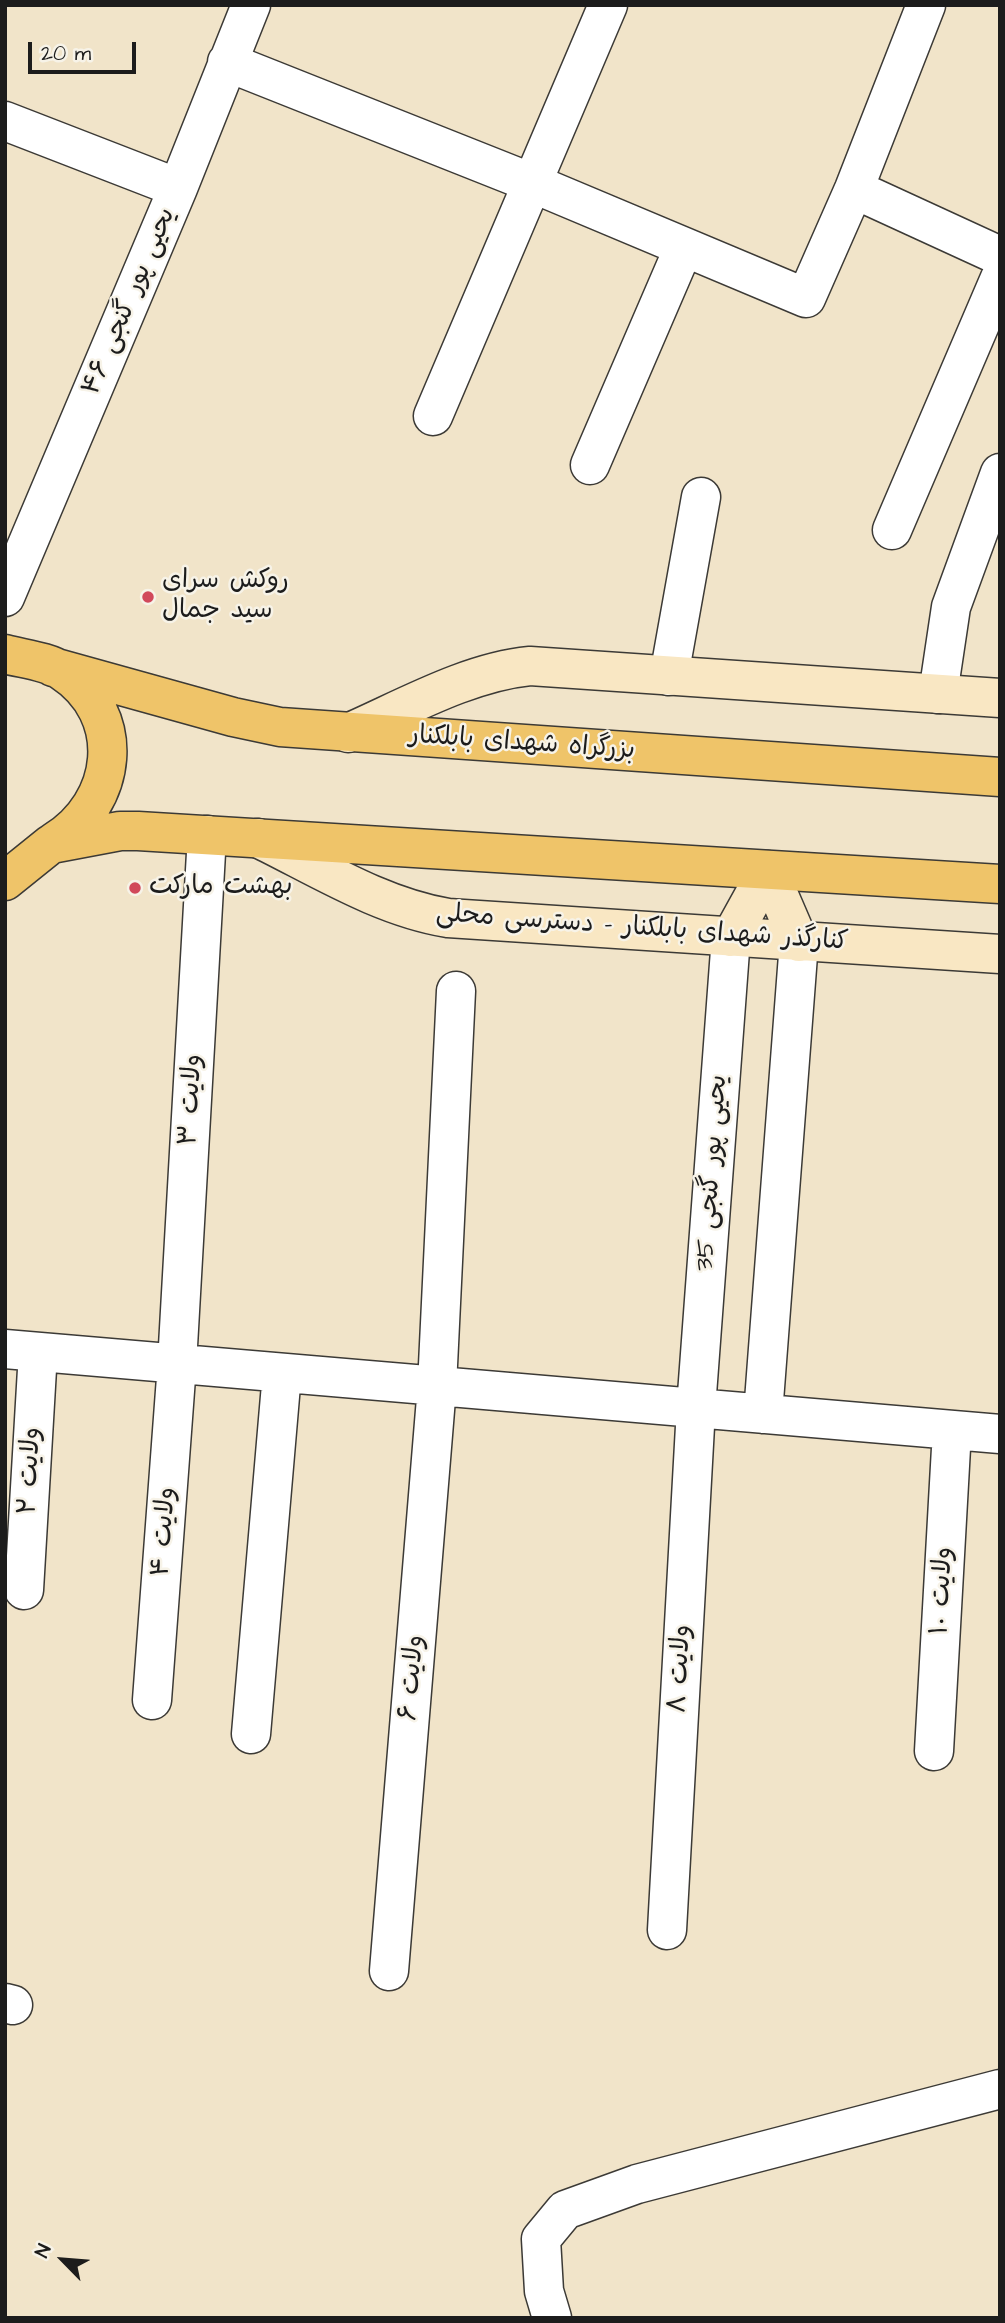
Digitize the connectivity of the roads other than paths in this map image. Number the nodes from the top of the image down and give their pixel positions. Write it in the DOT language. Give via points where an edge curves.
graph roads {
  1 [pos="251,5"];
  2 [pos="608,5"];
  3 [pos="926,5"];
  4 [pos="228,62"];
  5 [pos="5,121"];
  6 [pos="532,183"];
  7 [pos="178,188"];
  8 [pos="854,189"];
  9 [pos="684,247"];
  10 [pos="1000,256"];
  11 [pos="1000,278"];
  12 [pos="433,416"];
  13 [pos="590,465"];
  14 [pos="1000,473"];
  15 [pos="701,497"];
  16 [pos="892,530"];
  17 [pos="5,597"];
  18 [pos="5,654"];
  19 [pos="53,667"];
  20 [pos="669,676"];
  21 [pos="938,694"];
  22 [pos="1000,698"];
  23 [pos="348,733"];
  24 [pos="1000,777"];
  25 [pos="207,835"];
  26 [pos="258,838"];
  27 [pos="51,844"];
  28 [pos="5,858"];
  29 [pos="768,870"];
  30 [pos="5,881"];
  31 [pos="1000,884"];
  32 [pos="731,937"];
  33 [pos="799,942"];
  34 [pos="1000,954"];
  35 [pos="456,991"];
  36 [pos="22,1351"];
  37 [pos="177,1364"];
  38 [pos="282,1373"];
  39 [pos="437,1386"];
  40 [pos="696,1409"];
  41 [pos="763,1414"];
  42 [pos="952,1430"];
  43 [pos="1000,1434"];
  44 [pos="24,1590"];
  45 [pos="152,1700"];
  46 [pos="251,1734"];
  47 [pos="934,1751"];
  48 [pos="667,1930"];
  49 [pos="390,1970"];
  50 [pos="1000,2089"];
  51 [pos="552,2318"];
  1 -- 4 [label="street, یحیی پور گنجی ۴۶"];
  2 -- 6 [label="street"];
  3 -- 8 [label="street"];
  4 -- 6 [label="street"];
  4 -- 7 [label="street, یحیی پور گنجی ۴۶"];
  5 -- 7 [label="street"];
  6 -- 9 [label="street"];
  6 -- 12 [label="street"];
  7 -- 17 [label="street, یحیی پور گنجی ۴۶"];
  8 -- 9 [label="street" via="806,298"];
  8 -- 10 [label="street"];
  9 -- 13 [label="street"];
  11 -- 16 [label="street"];
  14 -- 21 [label="street" via="951,607"];
  15 -- 20 [label="street"];
  18 -- 19 [label="main road, بزرگراه شهدای بابلکنار"];
  19 -- 23 [label="main road, بزرگراه شهدای بابلکنار" via="233,717"];
  19 -- 27 [label="main road" via="79,685 93,703 107,748 99,794 71,831"];
  20 -- 21 [label="main road"];
  20 -- 23 [label="main road" via="509,668 471,679"];
  21 -- 22 [label="main road"];
  23 -- 24 [label="main road, بزرگراه شهدای بابلکنار"];
  25 -- 26 [label="main road"];
  25 -- 27 [label="main road" via="120,831"];
  25 -- 37 [label="street, ولایت ۳"];
  26 -- 29 [label="main road"];
  26 -- 32 [label="main road, کنارگذر شهدای بابلکنار - دسترسی محلی" via="372,894 428,915"];
  27 -- 28 [label="main road"];
  27 -- 30 [label="main road"];
  29 -- 31 [label="main road"];
  29 -- 32 [label="main road"];
  29 -- 33 [label="main road"];
  32 -- 33 [label="main road, کنارگذر شهدای بابلکنار - دسترسی محلی"];
  32 -- 40 [label="street, یحیی پور گنجی 35"];
  33 -- 34 [label="main road, کنارگذر شهدای بابلکنار - دسترسی محلی"];
  33 -- 41 [label="street"];
  35 -- 39 [label="street, ولایت ۶"];
  36 -- 37 [label="street"];
  36 -- 44 [label="street, ولایت ۲"];
  37 -- 38 [label="street"];
  37 -- 45 [label="street, ولایت ۴"];
  38 -- 39 [label="street"];
  38 -- 46 [label="street"];
  39 -- 40 [label="street"];
  39 -- 49 [label="street, ولایت ۶"];
  40 -- 41 [label="street"];
  40 -- 48 [label="street, ولایت ۸"];
  41 -- 42 [label="street"];
  42 -- 43 [label="street"];
  42 -- 47 [label="street, ولایت ۱۰"];
  50 -- 51 [label="street" via="637,2184 565,2210 541,2239 544,2291"];
}
